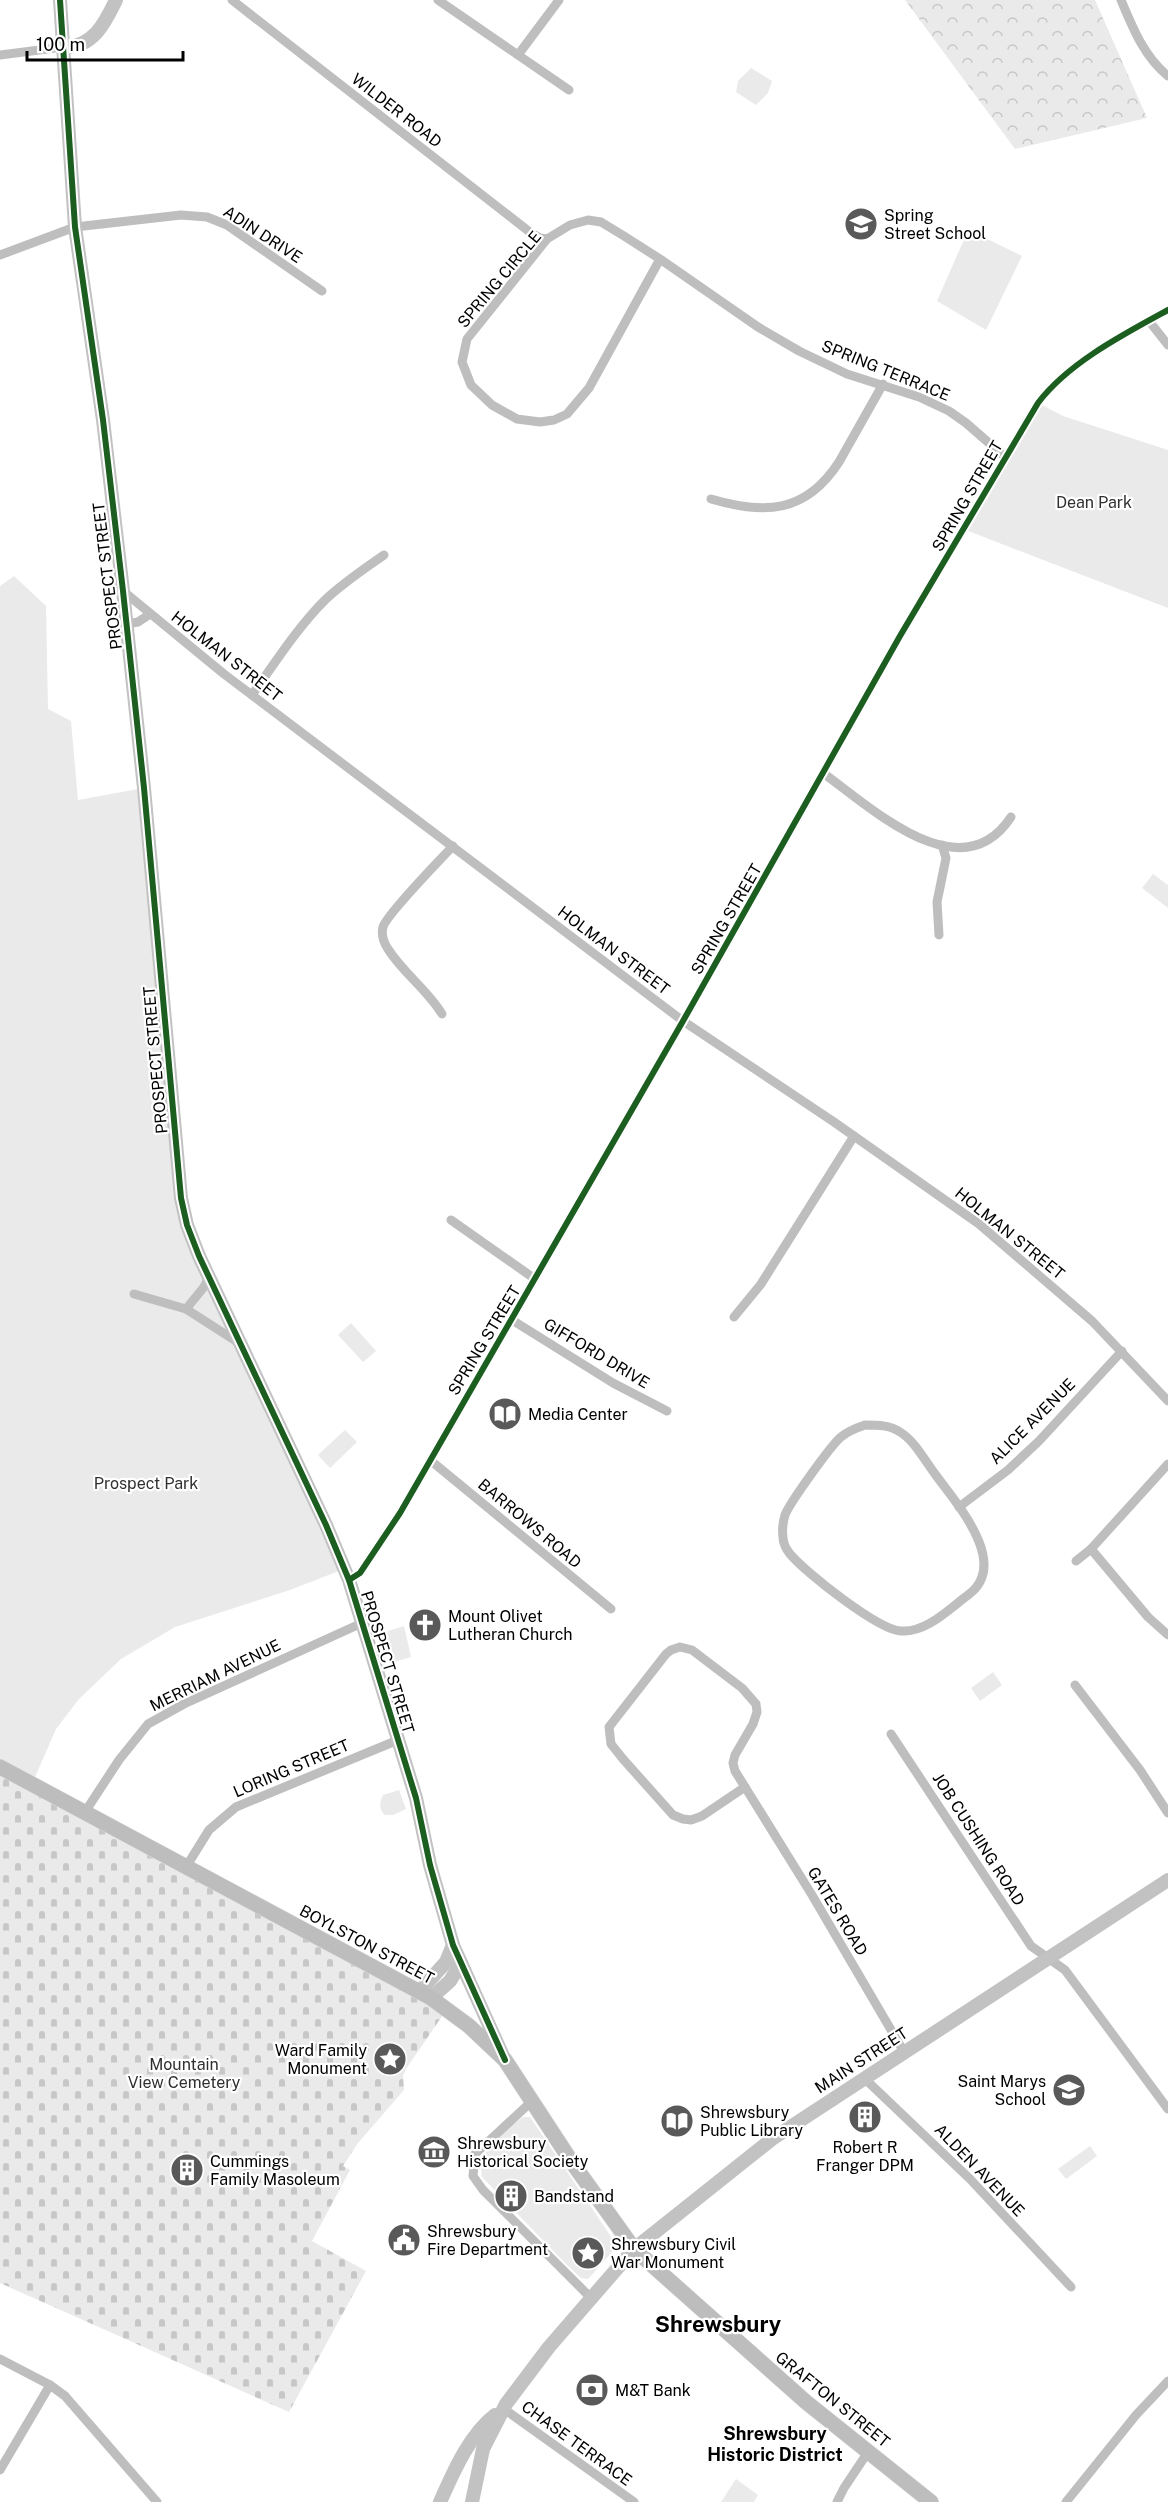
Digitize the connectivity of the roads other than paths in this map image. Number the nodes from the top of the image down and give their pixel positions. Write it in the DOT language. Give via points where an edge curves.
graph roads {
  1 [pos="60,0"];
  2 [pos="116,0"];
  3 [pos="232,0"];
  4 [pos="438,0"];
  5 [pos="559,0"];
  6 [pos="1122,0"];
  7 [pos="63,47"];
  8 [pos="0,55"];
  9 [pos="518,55"];
  10 [pos="1168,76"];
  11 [pos="569,90"];
  12 [pos="75,227"];
  13 [pos="547,239"];
  14 [pos="0,255"];
  15 [pos="660,259"];
  16 [pos="322,291"];
  17 [pos="1168,310"];
  18 [pos="1149,321"];
  19 [pos="1168,345"];
  20 [pos="883,384"];
  21 [pos="1005,457"];
  22 [pos="711,499"];
  23 [pos="384,555"];
  24 [pos="123,591"];
  25 [pos="150,614"];
  26 [pos="127,624"];
  27 [pos="252,695"];
  28 [pos="824,773"];
  29 [pos="1011,817"];
  30 [pos="453,846"];
  31 [pos="942,846"];
  32 [pos="939,934"];
  33 [pos="442,1014"];
  34 [pos="683,1022"];
  35 [pos="854,1136"];
  36 [pos="451,1221"];
  37 [pos="209,1277"];
  38 [pos="535,1279"];
  39 [pos="134,1294"];
  40 [pos="186,1309"];
  41 [pos="734,1317"];
  42 [pos="512,1320"];
  43 [pos="241,1344"];
  44 [pos="1122,1351"];
  45 [pos="1168,1401"];
  46 [pos="668,1411"];
  47 [pos="430,1460"];
  48 [pos="1168,1464"];
  49 [pos="959,1507"];
  50 [pos="1091,1549"];
  51 [pos="1076,1561"];
  52 [pos="349,1581"];
  53 [pos="611,1609"];
  54 [pos="362,1623"];
  55 [pos="1168,1635"];
  56 [pos="1075,1685"];
  57 [pos="891,1734"];
  58 [pos="398,1740"];
  59 [pos="0,1767"];
  60 [pos="745,1787"];
  61 [pos="85,1812"];
  62 [pos="1168,1812"];
  63 [pos="186,1867"];
  64 [pos="1168,1880"];
  65 [pos="453,1945"];
  66 [pos="1046,1958"];
  67 [pos="461,1963"];
  68 [pos="425,1995"];
  69 [pos="904,2052"];
  70 [pos="505,2060"];
  71 [pos="864,2078"];
  72 [pos="532,2101"];
  73 [pos="1168,2109"];
  74 [pos="634,2249"];
  75 [pos="1071,2287"];
  76 [pos="591,2298"];
  77 [pos="0,2360"];
  78 [pos="1168,2381"];
  79 [pos="50,2385"];
  80 [pos="504,2409"];
  81 [pos="868,2452"];
  82 [pos="0,2470"];
  83 [pos="447,2488"];
  84 [pos="469,2498"];
  85 [pos="157,2502"];
  86 [pos="440,2502"];
  87 [pos="634,2502"];
  88 [pos="837,2502"];
  89 [pos="931,2502"];
  90 [pos="1066,2502"];
  1 -- 7 [label="street, PROSPECT STREET"];
  2 -- 7 [label="street" via="93,38"];
  3 -- 13 [label="street, WILDER ROAD" via="531,233"];
  4 -- 9 [label="street"];
  5 -- 9 [label="street"];
  6 -- 10 [label="street" via="1137,37 1152,61"];
  7 -- 8 [label="street"];
  7 -- 12 [label="street, PROSPECT STREET"];
  9 -- 11 [label="street"];
  12 -- 14 [label="street, ADIN DRIVE"];
  12 -- 16 [label="street, ADIN DRIVE" via="181,214 207,217 227,225"];
  12 -- 24 [label="street, PROSPECT STREET"];
  13 -- 15 [label="street, SPRING CIRCLE" via="579,221 602,222"];
  13 -- 15 [label="street, SPRING CIRCLE" via="467,339 463,354 465,375 478,394 525,421 554,420 578,403"];
  15 -- 20 [label="street, SPRING TERRACE" via="799,351 847,374"];
  17 -- 18 [label="street, SPRING STREET"];
  18 -- 19 [label="street"];
  18 -- 21 [label="street, SPRING STREET" via="1055,383"];
  20 -- 21 [label="street, SPRING TERRACE" via="949,411"];
  20 -- 22 [label="street" via="831,474 816,489 792,503 772,508 740,507"];
  21 -- 28 [label="street, SPRING STREET"];
  23 -- 27 [label="street" via="316,610"];
  24 -- 25 [label="street, HOLMAN STREET"];
  24 -- 26 [label="street, PROSPECT STREET"];
  25 -- 26 [label="street"];
  25 -- 27 [label="street, HOLMAN STREET"];
  26 -- 37 [label="street, PROSPECT STREET" via="181,1198 187,1225"];
  27 -- 30 [label="street, HOLMAN STREET"];
  28 -- 31 [label="street" via="913,836"];
  28 -- 34 [label="street, SPRING STREET"];
  29 -- 31 [label="street" via="993,838 981,845"];
  30 -- 33 [label="street" via="392,913 383,926 382,937 387,949"];
  30 -- 34 [label="street, HOLMAN STREET"];
  31 -- 32 [label="street" via="946,858 937,902"];
  34 -- 35 [label="street, HOLMAN STREET"];
  34 -- 38 [label="street, SPRING STREET"];
  35 -- 41 [label="street" via="761,1284"];
  35 -- 44 [label="street, HOLMAN STREET" via="1001,1241"];
  36 -- 38 [label="street"];
  37 -- 40 [label="street"];
  37 -- 43 [label="street, PROSPECT STREET"];
  38 -- 42 [label="street, SPRING STREET"];
  39 -- 40 [label="street"];
  40 -- 43 [label="street"];
  42 -- 46 [label="street, GIFFORD DRIVE" via="613,1383"];
  42 -- 47 [label="street, SPRING STREET"];
  43 -- 52 [label="street, PROSPECT STREET"];
  44 -- 45 [label="street, HOLMAN STREET"];
  44 -- 49 [label="street, ALICE AVENUE" via="1039,1441"];
  47 -- 52 [label="street, SPRING STREET" via="386,1537 360,1573"];
  47 -- 53 [label="street, BARROWS ROAD"];
  48 -- 50 [label="street"];
  49 -- 49 [label="street" via="907,1437 888,1426 865,1425 848,1432 830,1449 786,1513 783,1538 790,1554 807,1572 885,1628 915,1630 975,1590 982,1576 982,1550"];
  50 -- 51 [label="street"];
  50 -- 55 [label="street"];
  52 -- 54 [label="street, PROSPECT STREET"];
  54 -- 58 [label="street, PROSPECT STREET"];
  54 -- 61 [label="street, MERRIAM AVENUE" via="148,1724 126,1749"];
  56 -- 62 [label="street"];
  57 -- 66 [label="street, JOB CUSHING ROAD" via="1030,1946"];
  58 -- 63 [label="street, LORING STREET" via="236,1807 209,1830"];
  58 -- 65 [label="street, PROSPECT STREET"];
  59 -- 61 [label="main road, BOYLSTON STREET"];
  60 -- 60 [label="street, GATES ROAD" via="733,1763 758,1712 756,1704 742,1688 692,1650 671,1650 609,1727 610,1744 673,1815 683,1820 702,1816"];
  60 -- 69 [label="street, GATES ROAD"];
  61 -- 63 [label="main road, BOYLSTON STREET"];
  63 -- 68 [label="main road, BOYLSTON STREET"];
  64 -- 66 [label="street, MAIN STREET"];
  65 -- 67 [label="street, PROSPECT STREET"];
  65 -- 68 [label="street"];
  66 -- 69 [label="street, MAIN STREET"];
  66 -- 73 [label="street, JOB CUSHING ROAD" via="1065,1970"];
  67 -- 68 [label="street" via="450,1981"];
  67 -- 70 [label="street, PROSPECT STREET"];
  68 -- 70 [label="main road, BOYLSTON STREET" via="469,2026"];
  69 -- 71 [label="street, MAIN STREET"];
  70 -- 72 [label="main road, BOYLSTON STREET"];
  71 -- 74 [label="street, MAIN STREET" via="772,2139"];
  71 -- 75 [label="street, ALDEN AVENUE" via="970,2180"];
  72 -- 74 [label="main road, BOYLSTON STREET"];
  72 -- 76 [label="street" via="475,2154 473,2176"];
  74 -- 76 [label="street, MAIN STREET"];
  74 -- 81 [label="main road, GRAFTON STREET" via="725,2332"];
  76 -- 80 [label="street, MAIN STREET"];
  77 -- 79 [label="street"];
  78 -- 90 [label="street"];
  79 -- 82 [label="street"];
  79 -- 85 [label="street" via="73,2403"];
  80 -- 83 [label="street, MAIN STREET" via="482,2427"];
  80 -- 84 [label="street, MAIN STREET" via="483,2448"];
  80 -- 87 [label="street, CHASE TERRACE"];
  81 -- 88 [label="street"];
  81 -- 89 [label="main road, GRAFTON STREET"];
  83 -- 84 [label="street, MAIN STREET" via="463,2484"];
  83 -- 86 [label="street, MAIN STREET"];
}
